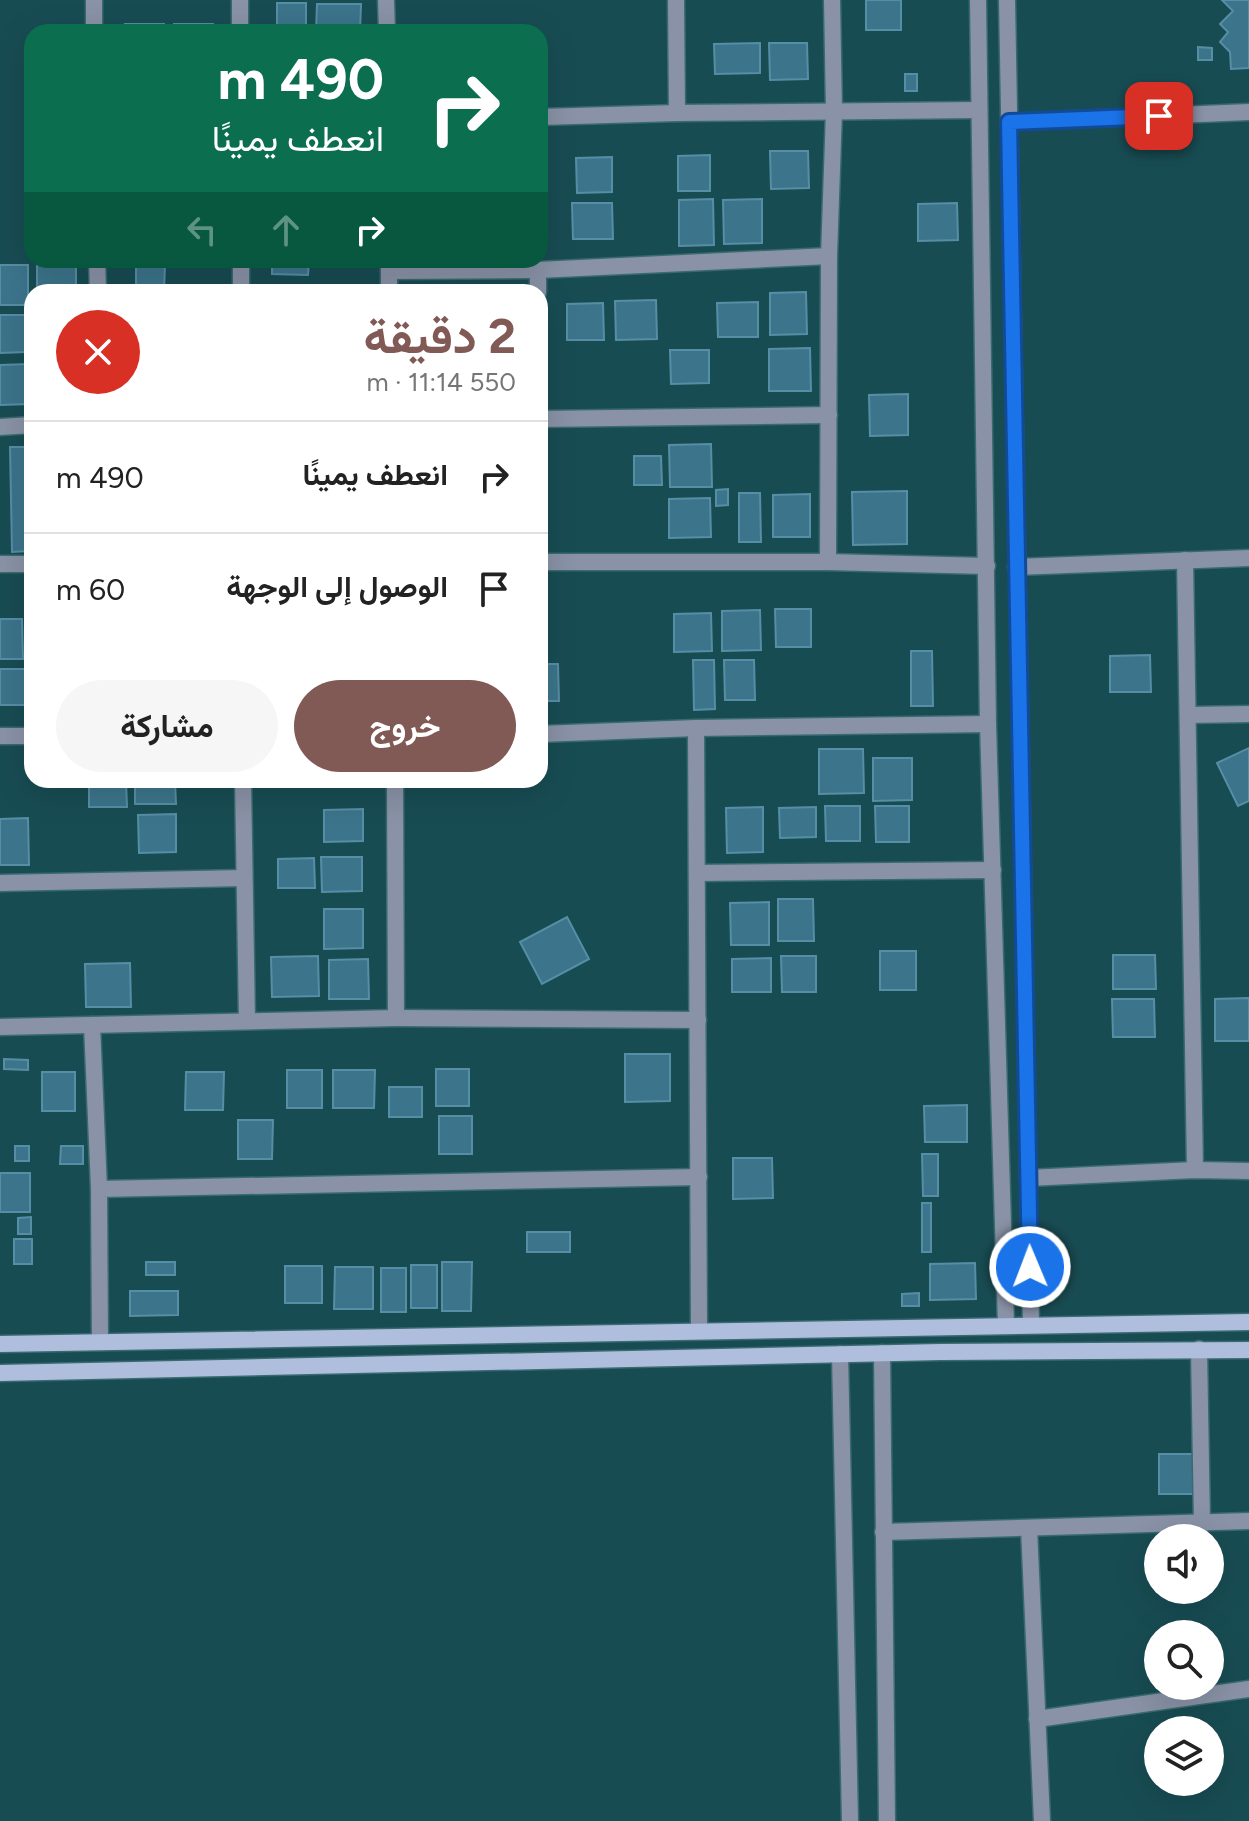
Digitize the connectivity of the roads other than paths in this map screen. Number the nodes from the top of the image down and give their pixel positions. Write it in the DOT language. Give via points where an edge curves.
graph roads {
  1 [pos="94,0"];
  2 [pos="240,0"];
  3 [pos="386,0"];
  4 [pos="676,0"];
  5 [pos="832,0"];
  6 [pos="978,0"];
  7 [pos="1007,0"];
  8 [pos="94,24"];
  9 [pos="240,24"];
  10 [pos="387,24"];
  11 [pos="978,110"];
  12 [pos="834,111"];
  13 [pos="1249,112"];
  14 [pos="677,113"];
  15 [pos="548,117"];
  16 [pos="1009,122"];
  17 [pos="829,256"];
  18 [pos="464,268"];
  19 [pos="538,270"];
  20 [pos="538,284"];
  21 [pos="829,415"];
  22 [pos="548,419"];
  23 [pos="24,426"];
  24 [pos="0,427"];
  25 [pos="1249,558"];
  26 [pos="1185,560"];
  27 [pos="548,562"];
  28 [pos="828,562"];
  29 [pos="0,564"];
  30 [pos="24,564"];
  31 [pos="987,566"];
  32 [pos="1016,567"];
  33 [pos="1249,714"];
  34 [pos="1188,715"];
  35 [pos="988,724"];
  36 [pos="696,728"];
  37 [pos="548,734"];
  38 [pos="0,736"];
  39 [pos="24,736"];
  40 [pos="243,788"];
  41 [pos="395,788"];
  42 [pos="993,870"];
  43 [pos="697,873"];
  44 [pos="244,878"];
  45 [pos="0,883"];
  46 [pos="396,1018"];
  47 [pos="698,1020"];
  48 [pos="247,1021"];
  49 [pos="92,1025"];
  50 [pos="0,1027"];
  51 [pos="1195,1170"];
  52 [pos="1249,1171"];
  53 [pos="699,1177"];
  54 [pos="1028,1178"];
  55 [pos="99,1189"];
  56 [pos="1249,1322"];
  57 [pos="1031,1325"];
  58 [pos="1006,1326"];
  59 [pos="699,1330"];
  60 [pos="100,1342"];
  61 [pos="0,1344"];
  62 [pos="1199,1349"];
  63 [pos="1249,1350"];
  64 [pos="882,1353"];
  65 [pos="840,1354"];
  66 [pos="0,1373"];
  67 [pos="1249,1521"];
  68 [pos="1202,1523"];
  69 [pos="1029,1528"];
  70 [pos="883,1532"];
  71 [pos="1249,1689"];
  72 [pos="1037,1719"];
  73 [pos="850,1821"];
  74 [pos="887,1821"];
  75 [pos="1042,1821"];
  1 -- 8 [label="street"];
  2 -- 9 [label="street"];
  3 -- 10 [label="street"];
  4 -- 14 [label="street"];
  5 -- 12 [label="street"];
  6 -- 11 [label="street"];
  7 -- 16 [label="street"];
  11 -- 12 [label="street"];
  11 -- 31 [label="street"];
  12 -- 14 [label="street"];
  12 -- 17 [label="street"];
  13 -- 16 [label="street"];
  14 -- 15 [label="street"];
  16 -- 32 [label="street"];
  17 -- 19 [label="street"];
  17 -- 21 [label="street"];
  18 -- 19 [label="street"];
  19 -- 20 [label="street"];
  21 -- 22 [label="street"];
  21 -- 28 [label="street"];
  23 -- 24 [label="street"];
  25 -- 26 [label="street"];
  26 -- 32 [label="street"];
  26 -- 34 [label="street"];
  27 -- 28 [label="street"];
  28 -- 31 [label="street"];
  29 -- 30 [label="street"];
  31 -- 35 [label="street"];
  32 -- 54 [label="street"];
  33 -- 34 [label="street"];
  34 -- 51 [label="street"];
  35 -- 36 [label="street"];
  35 -- 42 [label="street"];
  36 -- 37 [label="street"];
  36 -- 43 [label="street"];
  38 -- 39 [label="street"];
  40 -- 44 [label="street"];
  41 -- 46 [label="street"];
  42 -- 43 [label="street"];
  42 -- 58 [label="street"];
  43 -- 47 [label="street"];
  44 -- 45 [label="street"];
  44 -- 48 [label="street"];
  46 -- 47 [label="street"];
  46 -- 48 [label="street"];
  47 -- 53 [label="street"];
  48 -- 49 [label="street"];
  49 -- 50 [label="street"];
  49 -- 55 [label="street"];
  51 -- 52 [label="street"];
  51 -- 54 [label="street"];
  53 -- 55 [label="street"];
  53 -- 59 [label="street"];
  54 -- 57 [label="street"];
  55 -- 60 [label="street"];
  56 -- 57 [label="street"];
  57 -- 58 [label="street"];
  58 -- 59 [label="street"];
  59 -- 60 [label="street"];
  60 -- 61 [label="street"];
  62 -- 63 [label="street"];
  62 -- 64 [label="street"];
  62 -- 68 [label="street"];
  64 -- 65 [label="street"];
  64 -- 70 [label="street"];
  65 -- 66 [label="street"];
  65 -- 73 [label="street"];
  67 -- 68 [label="street"];
  68 -- 69 [label="street"];
  69 -- 70 [label="street"];
  69 -- 72 [label="street"];
  70 -- 74 [label="street"];
  71 -- 72 [label="street"];
  72 -- 75 [label="street"];
}
